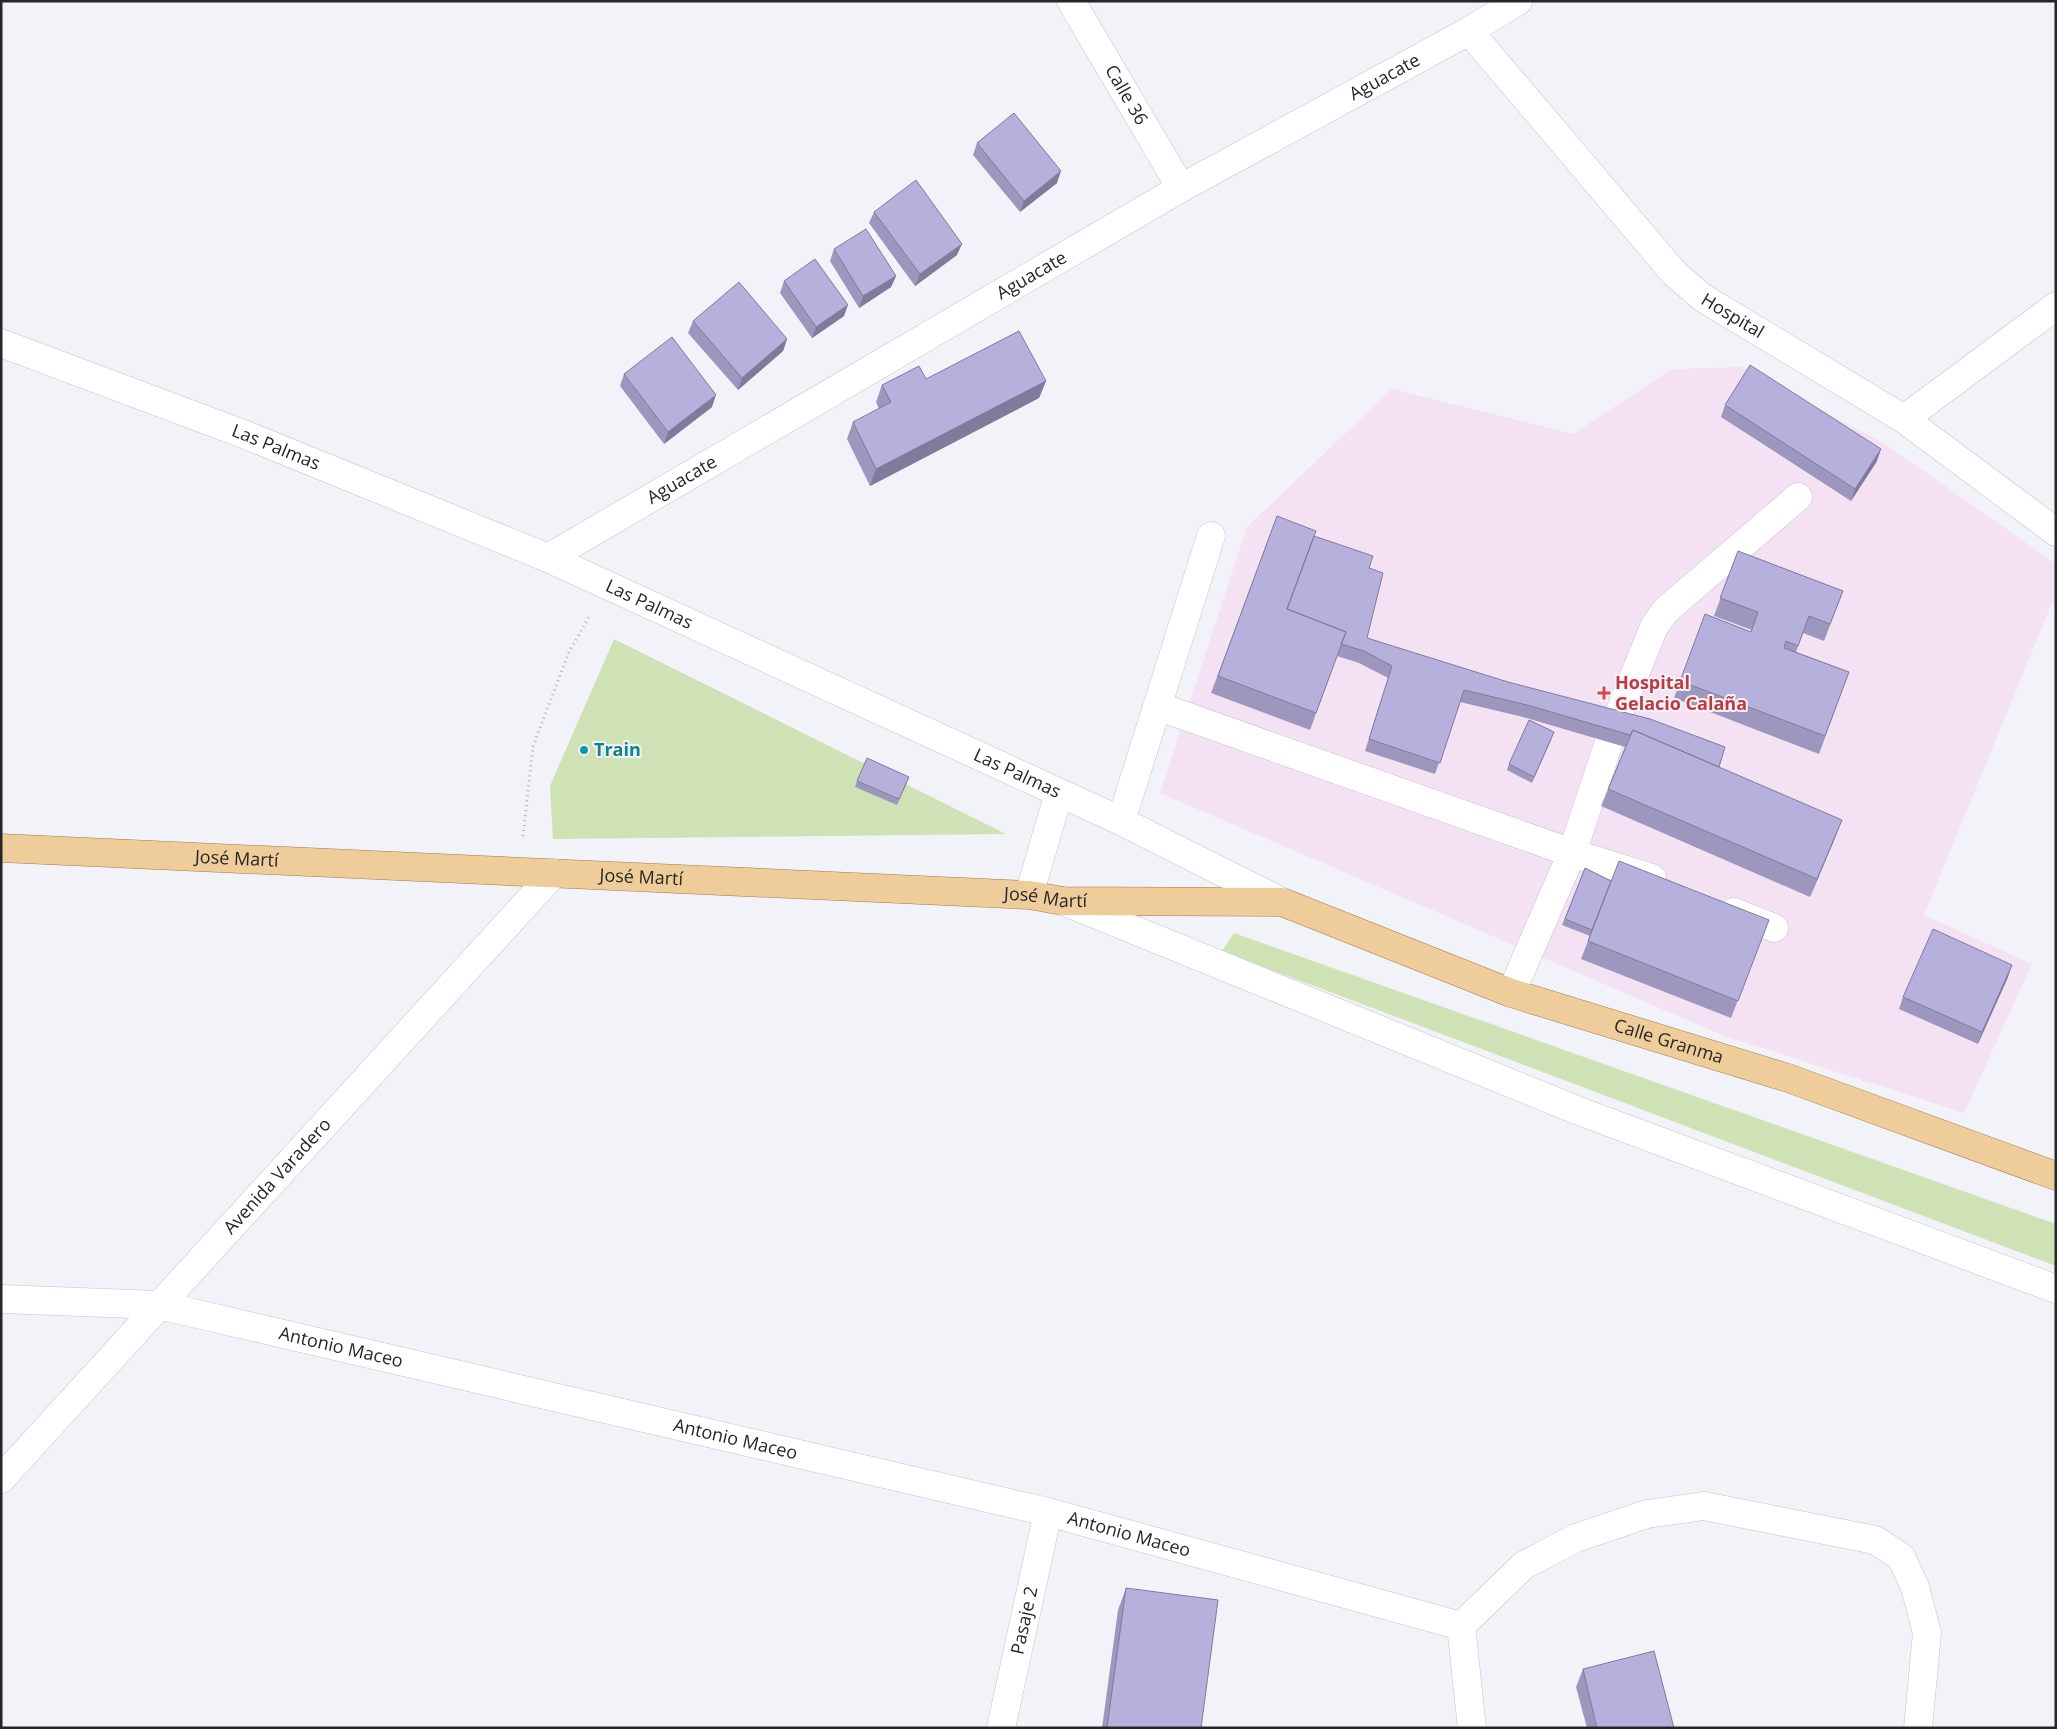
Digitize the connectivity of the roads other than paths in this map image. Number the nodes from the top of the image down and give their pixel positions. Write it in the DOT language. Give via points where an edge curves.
graph roads {
  1 [pos="1071,1"];
  2 [pos="1518,1"];
  3 [pos="1469,31"];
  4 [pos="1181,188"];
  5 [pos="2056,306"];
  6 [pos="1,343"];
  7 [pos="1904,419"];
  8 [pos="1798,497"];
  9 [pos="2056,532"];
  10 [pos="1211,536"];
  11 [pos="548,558"];
  12 [pos="1157,706"];
  13 [pos="1059,793"];
  14 [pos="1121,821"];
  15 [pos="1,848"];
  16 [pos="1572,853"];
  17 [pos="554,873"];
  18 [pos="1678,888"];
  19 [pos="1029,895"];
  20 [pos="1062,901"];
  21 [pos="1282,902"];
  22 [pos="1713,903"];
  23 [pos="1774,928"];
  24 [pos="1511,994"];
  25 [pos="2056,1176"];
  26 [pos="2056,1288"];
  27 [pos="1,1299"];
  28 [pos="159,1306"];
  29 [pos="1,1479"];
  30 [pos="1048,1512"];
  31 [pos="1461,1626"];
  32 [pos="1001,1728"];
  33 [pos="1472,1728"];
  34 [pos="1918,1728"];
  1 -- 4 [label="street, Calle 36"];
  2 -- 3 [label="street, Aguacate"];
  3 -- 4 [label="street, Aguacate"];
  3 -- 7 [label="street, Hospital" via="1674,273 1703,298"];
  4 -- 11 [label="street, Aguacate"];
  5 -- 7 [label="street"];
  6 -- 11 [label="street, Las Palmas" via="246,435"];
  7 -- 9 [label="street, Hospital"];
  8 -- 16 [label="street" via="1665,611 1654,627 1612,732"];
  10 -- 12 [label="street"];
  11 -- 13 [label="street, Las Palmas"];
  12 -- 14 [label="street"];
  12 -- 16 [label="street"];
  13 -- 14 [label="street, Las Palmas"];
  13 -- 19 [label="street"];
  14 -- 21 [label="street, Las Palmas"];
  15 -- 17 [label="main road, José Martí"];
  16 -- 18 [label="street"];
  16 -- 24 [label="street"];
  17 -- 19 [label="main road, José Martí"];
  17 -- 28 [label="street, Avenida Varadero"];
  19 -- 20 [label="main road, José Martí"];
  20 -- 21 [label="main road, José Martí"];
  20 -- 26 [label="street" via="1579,1112"];
  21 -- 24 [label="main road, Calle Granma"];
  22 -- 23 [label="street"];
  24 -- 25 [label="main road, Calle Granma" via="1788,1078"];
  27 -- 28 [label="street, Antonio Maceo"];
  28 -- 29 [label="street, Avenida Varadero"];
  28 -- 30 [label="street, Antonio Maceo"];
  30 -- 31 [label="street, Antonio Maceo"];
  30 -- 32 [label="street, Pasaje 2"];
  31 -- 33 [label="street"];
  31 -- 34 [label="street" via="1524,1565 1576,1538 1647,1514 1704,1506 1875,1540 1901,1557 1915,1587 1927,1632"];
}
